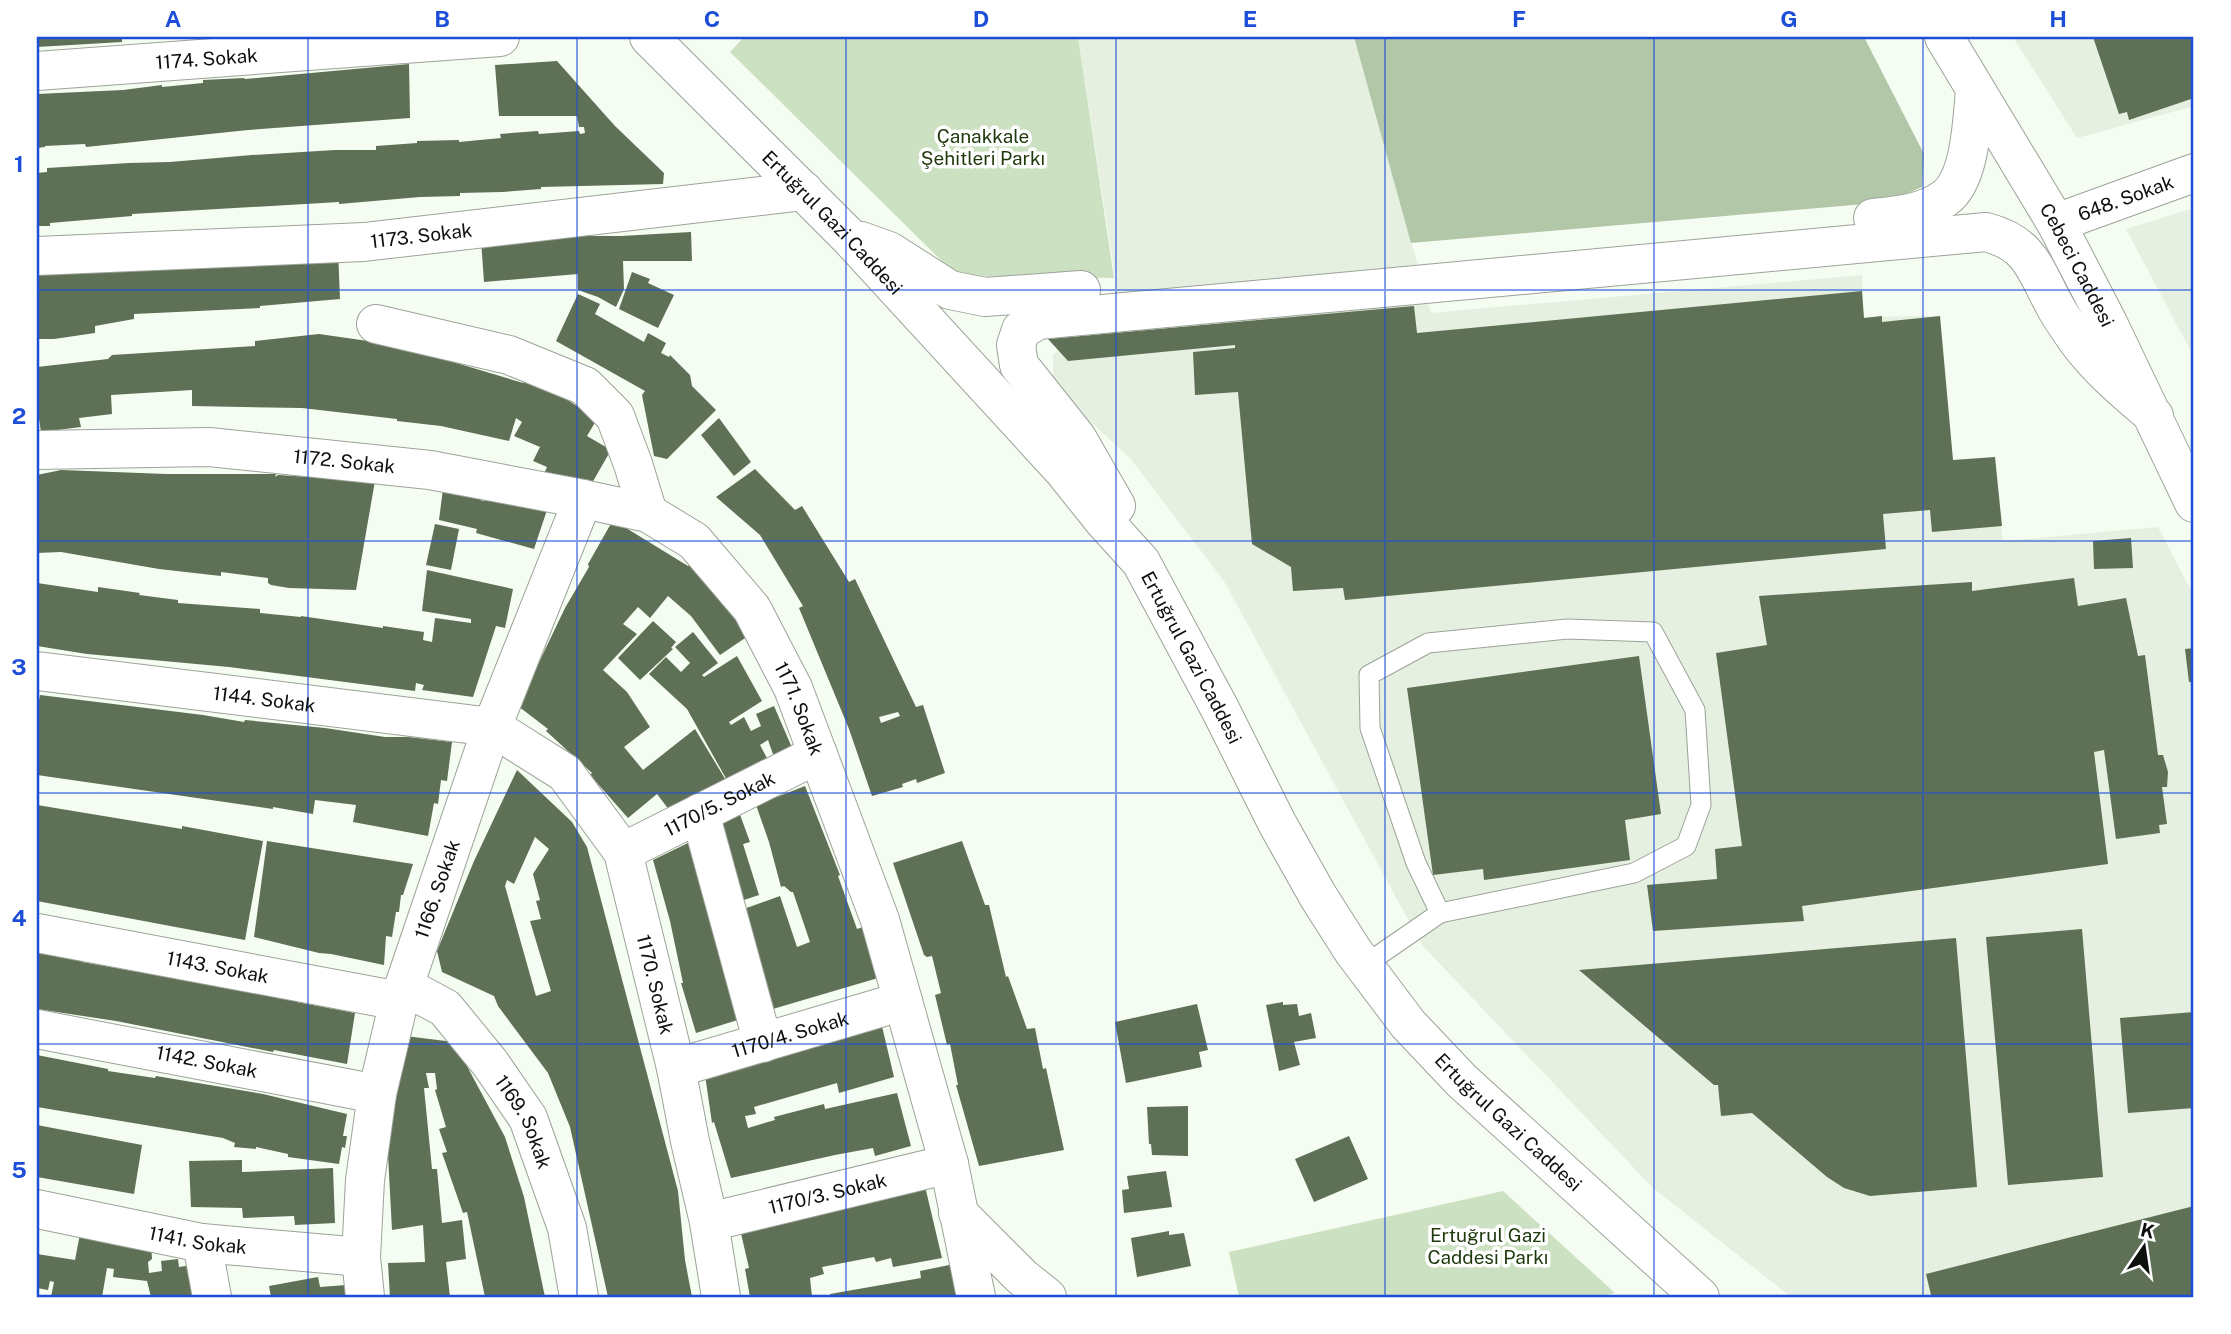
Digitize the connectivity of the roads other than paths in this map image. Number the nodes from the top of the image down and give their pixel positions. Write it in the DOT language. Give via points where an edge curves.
graph roads {
  1 [pos="500,37"];
  2 [pos="649,37"];
  3 [pos="1944,37"];
  4 [pos="37,71"];
  5 [pos="1975,90"];
  6 [pos="2194,173"];
  7 [pos="804,191"];
  8 [pos="2056,223"];
  9 [pos="849,237"];
  10 [pos="37,256"];
  11 [pos="376,324"];
  12 [pos="2154,416"];
  13 [pos="37,450"];
  14 [pos="583,499"];
  15 [pos="2194,502"];
  16 [pos="648,513"];
  17 [pos="1141,562"];
  18 [pos="37,671"];
  19 [pos="492,727"];
  20 [pos="818,754"];
  21 [pos="700,813"];
  22 [pos="623,852"];
  23 [pos="1440,913"];
  24 [pos="37,933"];
  25 [pos="1363,966"];
  26 [pos="402,993"];
  27 [pos="903,1001"];
  28 [pos="37,1029"];
  29 [pos="763,1043"];
  30 [pos="676,1068"];
  31 [pos="377,1094"];
  32 [pos="949,1164"];
  33 [pos="37,1209"];
  34 [pos="958,1213"];
  35 [pos="709,1222"];
  36 [pos="202,1242"];
  37 [pos="361,1258"];
  38 [pos="1683,1292"];
  39 [pos="212,1297"];
  40 [pos="365,1297"];
  41 [pos="579,1297"];
  42 [pos="721,1297"];
  43 [pos="976,1297"];
  44 [pos="1047,1297"];
  1 -- 4 [label="street, 1174. Sokak"];
  2 -- 7 [label="street, Ertuğrul Gazi Caddesi"];
  3 -- 5 [label="street, Cebeci Caddesi"];
  5 -- 8 [label="street, Cebeci Caddesi"];
  5 -- 9 [label="street" via="1966,160 1955,186 1947,197 1923,209 1892,216 985,297 950,290 889,251"];
  6 -- 8 [label="street, 648. Sokak"];
  7 -- 9 [label="street, Ertuğrul Gazi Caddesi"];
  7 -- 10 [label="street, 1173. Sokak" via="363,242"];
  8 -- 12 [label="street, Cebeci Caddesi"];
  9 -- 17 [label="street, Ertuğrul Gazi Caddesi"];
  11 -- 16 [label="street" via="509,355 585,386 615,416"];
  12 -- 15 [label="street, Cebeci Caddesi"];
  12 -- 17 [label="street" via="2110,380 2078,341 2019,247 1986,232 1038,320 1021,330 1016,345 1019,365 1077,438 1112,498"];
  13 -- 14 [label="street, 1172. Sokak" via="208,447 430,470"];
  14 -- 16 [label="street, 1172. Sokak"];
  14 -- 19 [label="street, 1166. Sokak"];
  16 -- 20 [label="street, 1171. Sokak" via="694,541 752,609 793,688"];
  17 -- 25 [label="street, Ertuğrul Gazi Caddesi" via="1284,835"];
  18 -- 19 [label="street, 1144. Sokak"];
  19 -- 22 [label="street, 1170. Sokak" via="565,773"];
  19 -- 26 [label="street, 1166. Sokak"];
  20 -- 21 [label="street, 1170/5. Sokak"];
  20 -- 27 [label="street, 1171. Sokak" via="880,920"];
  21 -- 22 [label="street, 1170/5. Sokak"];
  21 -- 29 [label="street"];
  22 -- 30 [label="street, 1170. Sokak"];
  23 -- 23 [label="lane" via="1634,873 1686,845 1700,805 1695,710 1653,632 1567,629 1428,643 1369,675 1370,728 1416,863"];
  23 -- 25 [label="lane"];
  24 -- 26 [label="street, 1143. Sokak"];
  25 -- 38 [label="street, Ertuğrul Gazi Caddesi" via="1408,1024 1462,1081"];
  26 -- 31 [label="street, 1166. Sokak"];
  26 -- 41 [label="street, 1169. Sokak" via="445,1008 528,1118 567,1228"];
  27 -- 29 [label="street, 1170/4. Sokak"];
  27 -- 32 [label="street, 1171. Sokak"];
  28 -- 31 [label="street, 1142. Sokak"];
  29 -- 30 [label="street, 1170/4. Sokak"];
  30 -- 35 [label="street, 1170. Sokak"];
  31 -- 37 [label="street, 1166. Sokak" via="365,1180"];
  32 -- 34 [label="street, 1171. Sokak"];
  32 -- 35 [label="street, 1170/3. Sokak"];
  33 -- 36 [label="street, 1141. Sokak"];
  34 -- 43 [label="street, 1171. Sokak"];
  34 -- 44 [label="street"];
  35 -- 42 [label="street, 1170. Sokak"];
  36 -- 37 [label="street, 1141. Sokak"];
  36 -- 39 [label="street"];
  37 -- 40 [label="street, 1166. Sokak"];
}
